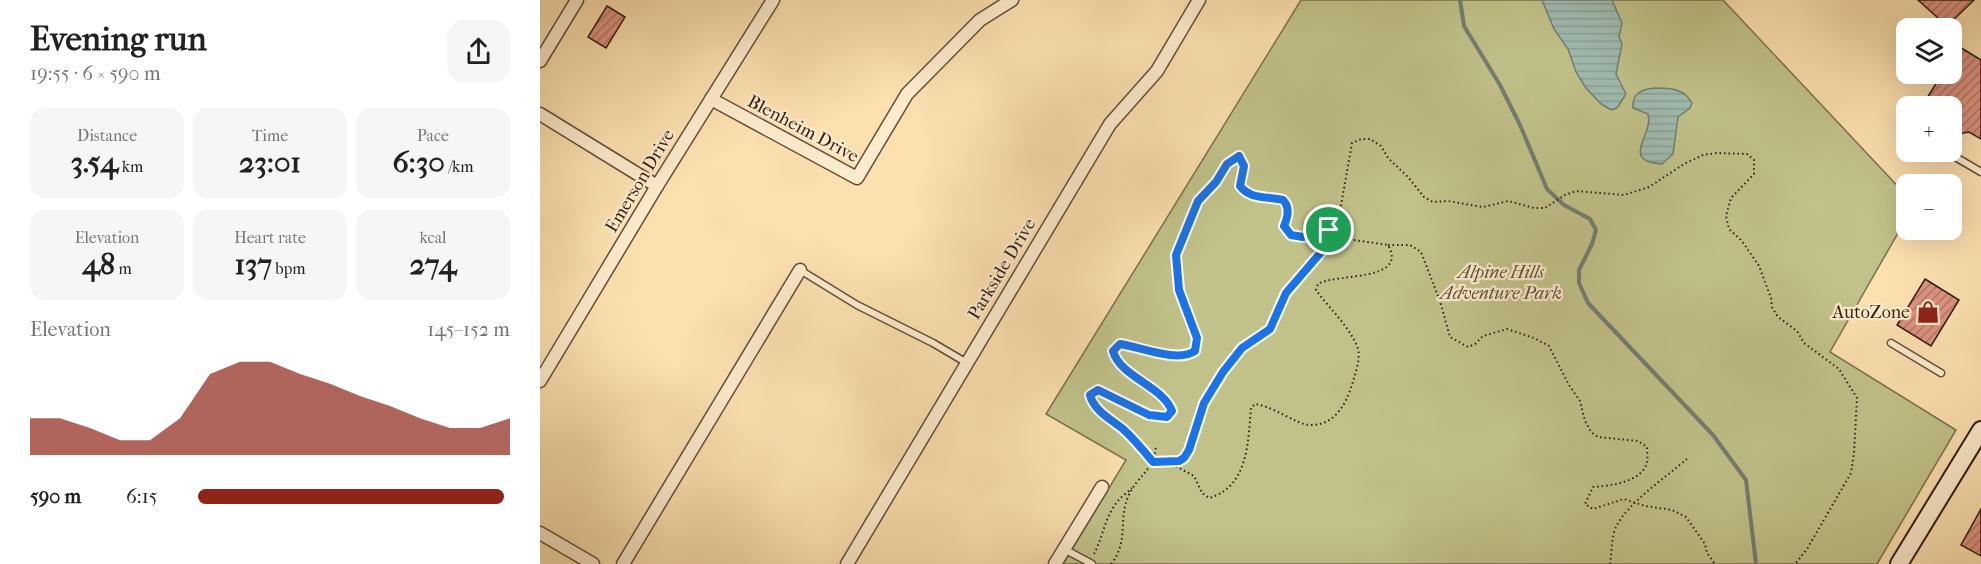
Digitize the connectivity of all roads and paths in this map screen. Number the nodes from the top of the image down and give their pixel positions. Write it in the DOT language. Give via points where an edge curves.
graph roads {
  1 [pos="577,0"];
  2 [pos="773,0"];
  3 [pos="1012,0"];
  4 [pos="1199,0"];
  5 [pos="540,62"];
  6 [pos="711,99"];
  7 [pos="540,114"];
  8 [pos="1962,161"];
  9 [pos="1981,172"];
  10 [pos="657,186"];
  11 [pos="1329,230"];
  12 [pos="1335,236"];
  13 [pos="1388,245"];
  14 [pos="800,270"];
  15 [pos="1892,343"];
  16 [pos="967,363"];
  17 [pos="1941,373"];
  18 [pos="540,381"];
  19 [pos="1981,430"];
  20 [pos="1156,445"];
  21 [pos="1688,458"];
  22 [pos="1153,462"];
  23 [pos="1168,462"];
  24 [pos="1136,485"];
  25 [pos="1102,487"];
  26 [pos="1635,503"];
  27 [pos="540,533"];
  28 [pos="1064,549"];
  29 [pos="1090,563"];
  30 [pos="1902,563"];
  31 [pos="593,564"];
  32 [pos="623,564"];
  33 [pos="847,564"];
  34 [pos="1055,564"];
  35 [pos="1111,564"];
  36 [pos="1610,564"];
  37 [pos="1715,564"];
  38 [pos="1795,564"];
  1 -- 5 [label="street"];
  2 -- 6 [label="street, Emerson Drive"];
  3 -- 6 [label="street, Blenheim Drive" via="980,20 907,94 857,178"];
  4 -- 16 [label="street, Parkside Drive" via="1157,71 1110,124"];
  6 -- 10 [label="street, Emerson Drive"];
  7 -- 10 [label="street"];
  8 -- 9 [label="lane"];
  10 -- 18 [label="street, Emerson Drive"];
  11 -- 12 [label="path"];
  11 -- 22 [label="path" via="1303,237 1291,235 1284,226 1288,213 1283,200 1258,198 1240,186 1244,166 1239,156 1227,164 1198,201 1176,255 1179,290 1197,338 1195,351 1163,355 1120,344 1113,351 1122,366 1172,411 1167,417 1149,415 1098,390 1090,395 1099,409"];
  11 -- 38 [label="path" via="1340,211 1352,143 1361,139 1381,146 1424,197 1433,202 1483,207 1508,201 1545,208 1575,191 1624,195 1649,187 1703,155 1748,154 1754,160 1754,174 1731,198 1726,216 1729,228 1759,266 1778,317 1839,369 1857,398 1851,473"];
  12 -- 13 [label="path"];
  12 -- 23 [label="path" via="1286,293 1270,329 1242,348 1223,372 1204,403 1184,458"];
  13 -- 23 [label="path" via="1391,262 1385,269 1323,281 1316,290 1358,349 1356,374 1339,412 1321,424 1304,425 1273,408 1255,404 1251,408 1244,466 1226,490 1216,496 1209,498 1194,476"];
  13 -- 26 [label="path" via="1410,245 1421,252 1450,337 1468,347 1483,336 1507,329 1549,346 1580,401 1591,432 1598,437 1638,441 1647,447 1647,463 1638,476 1593,487 1585,504 1593,509 1624,499"];
  14 -- 16 [label="lane"];
  14 -- 32 [label="street"];
  15 -- 17 [label="lane"];
  16 -- 33 [label="street, Parkside Drive"];
  19 -- 30 [label="main road"];
  20 -- 22 [label="path"];
  21 -- 26 [label="path"];
  22 -- 23 [label="path"];
  22 -- 24 [label="path"];
  24 -- 29 [label="path" via="1117,502"];
  24 -- 35 [label="path" via="1128,497 1122,545"];
  25 -- 28 [label="street"];
  26 -- 36 [label="path" via="1615,529"];
  26 -- 37 [label="path" via="1672,510 1686,517"];
  27 -- 31 [label="street"];
  28 -- 29 [label="lane"];
  28 -- 34 [label="street"];
}
